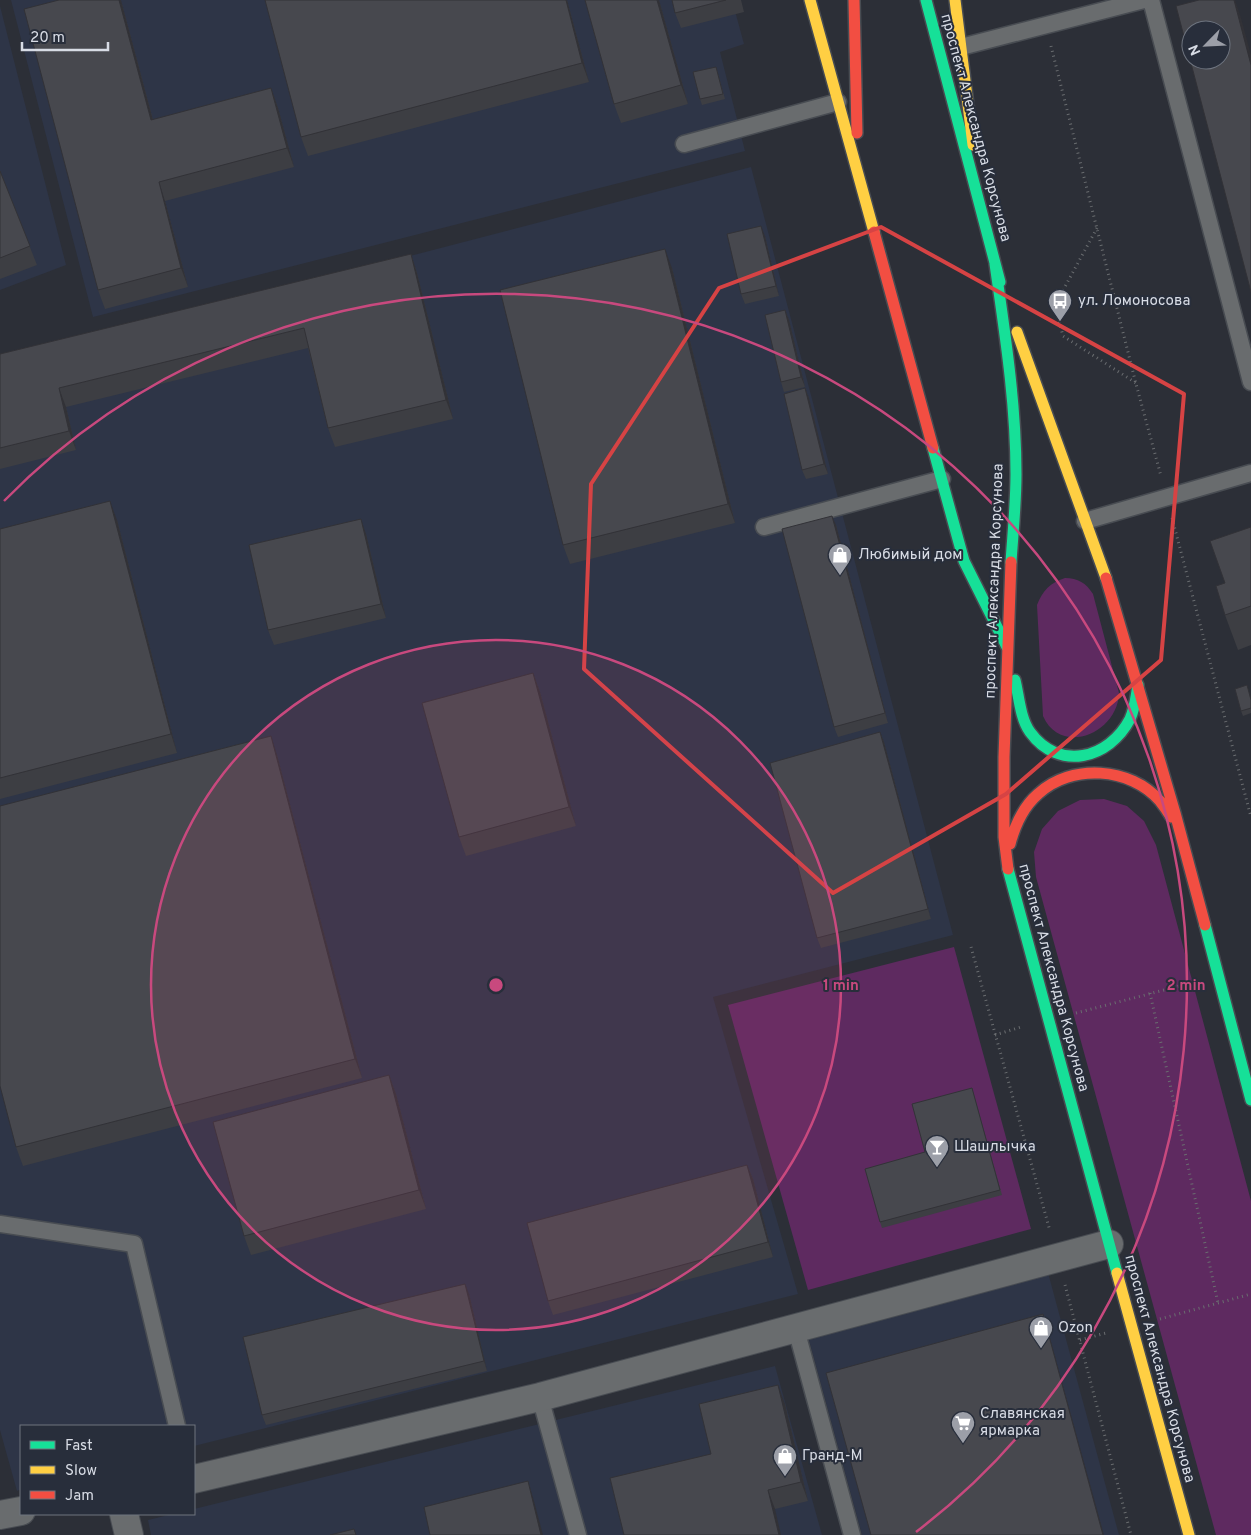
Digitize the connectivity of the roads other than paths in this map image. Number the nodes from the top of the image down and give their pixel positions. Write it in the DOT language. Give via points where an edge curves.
graph roads {
  1 [pos="810,0"];
  2 [pos="854,0"];
  3 [pos="926,0"];
  4 [pos="955,0"];
  5 [pos="1144,0"];
  6 [pos="1152,0"];
  7 [pos="961,47"];
  8 [pos="838,102"];
  9 [pos="684,144"];
  10 [pos="858,177"];
  11 [pos="983,221"];
  12 [pos="995,264"];
  13 [pos="1251,382"];
  14 [pos="1251,473"];
  15 [pos="942,479"];
  16 [pos="1085,521"];
  17 [pos="764,527"];
  18 [pos="1007,647"];
  19 [pos="1138,685"];
  20 [pos="1180,835"];
  21 [pos="1007,865"];
  22 [pos="1248,1085"];
  23 [pos="1251,1100"];
  24 [pos="0,1224"];
  25 [pos="1109,1244"];
  26 [pos="796,1329"];
  27 [pos="540,1397"];
  28 [pos="177,1425"];
  29 [pos="195,1479"];
  30 [pos="20,1511"];
  31 [pos="0,1515"];
  32 [pos="124,1515"];
  33 [pos="129,1535"];
  34 [pos="578,1535"];
  35 [pos="852,1535"];
  36 [pos="1189,1535"];
  1 -- 8 [label="main road"];
  2 -- 10 [label="main road"];
  3 -- 11 [label="main road, проспект Александра Корсунова"];
  4 -- 7 [label="main road"];
  5 -- 7 [label="lane"];
  6 -- 13 [label="lane"];
  7 -- 11 [label="main road"];
  8 -- 9 [label="lane"];
  8 -- 10 [label="main road"];
  10 -- 15 [label="main road"];
  11 -- 12 [label="main road, проспект Александра Корсунова"];
  12 -- 16 [label="main road, проспект Александра Корсунова"];
  12 -- 18 [label="main road, проспект Александра Корсунова" via="1010,371 1016,474"];
  14 -- 16 [label="lane"];
  15 -- 17 [label="lane"];
  15 -- 18 [label="main road" via="964,561"];
  16 -- 19 [label="main road, проспект Александра Корсунова" via="1108,584"];
  18 -- 19 [label="main road" via="1028,729 1049,752 1061,756 1088,756 1113,741 1134,710"];
  18 -- 21 [label="main road, проспект Александра Корсунова" via="1004,827"];
  19 -- 20 [label="main road, проспект Александра Корсунова"];
  20 -- 21 [label="main road" via="1165,805 1153,793 1125,777 1090,772 1057,781 1030,802 1019,816 1008,849"];
  20 -- 22 [label="main road, проспект Александра Корсунова"];
  21 -- 25 [label="main road, проспект Александра Корсунова"];
  22 -- 23 [label="main road, проспект Александра Корсунова"];
  24 -- 28 [label="lane" via="134,1244"];
  25 -- 26 [label="street"];
  25 -- 36 [label="main road, проспект Александра Корсунова"];
  26 -- 27 [label="street"];
  26 -- 35 [label="lane"];
  27 -- 29 [label="street"];
  27 -- 34 [label="lane"];
  30 -- 31 [label="street"];
  32 -- 33 [label="street"];
}
